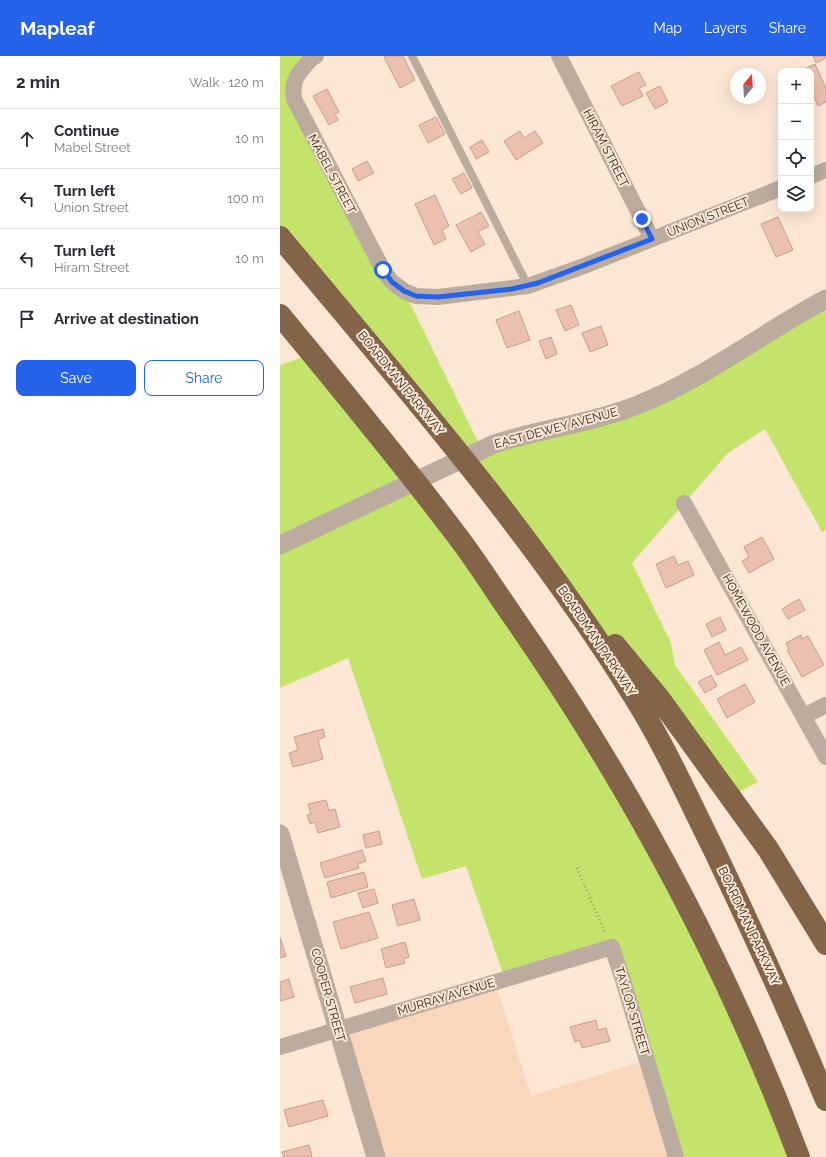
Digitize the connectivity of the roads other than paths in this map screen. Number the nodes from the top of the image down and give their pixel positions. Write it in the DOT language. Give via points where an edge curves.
graph roads {
  1 [pos="412,56"];
  2 [pos="559,56"];
  3 [pos="312,57"];
  4 [pos="826,170"];
  5 [pos="814,175"];
  6 [pos="778,189"];
  7 [pos="280,237"];
  8 [pos="652,239"];
  9 [pos="528,286"];
  10 [pos="404,291"];
  11 [pos="826,298"];
  12 [pos="280,315"];
  13 [pos="684,504"];
  14 [pos="280,545"];
  15 [pos="535,551"];
  16 [pos="826,705"];
  17 [pos="804,716"];
  18 [pos="826,757"];
  19 [pos="280,834"];
  20 [pos="826,944"];
  21 [pos="612,947"];
  22 [pos="338,1030"];
  23 [pos="280,1047"];
  24 [pos="826,1100"];
  25 [pos="376,1157"];
  26 [pos="676,1157"];
  27 [pos="799,1157"];
  1 -- 9 [label="lane"];
  2 -- 8 [label="street, HIRAM STREET"];
  3 -- 10 [label="street, MABEL STREET" via="294,79 294,99 383,270 392,282"];
  4 -- 5 [label="street"];
  6 -- 8 [label="street, UNION STREET"];
  7 -- 15 [label="highway, BOARDMAN PARKWAY" via="434,423"];
  8 -- 9 [label="street, UNION STREET"];
  9 -- 10 [label="street, UNION STREET" via="438,297 416,296"];
  11 -- 14 [label="street, EAST DEWEY AVENUE" via="698,376 667,392 599,418 494,444"];
  12 -- 27 [label="highway" via="459,538 556,678 638,813 680,890 760,1061"];
  13 -- 17 [label="street, HOMEWOOD AVENUE"];
  15 -- 20 [label="highway" via="659,698 768,849"];
  15 -- 24 [label="highway, BOARDMAN PARKWAY" via="579,612 634,697 680,779 798,1031"];
  16 -- 17 [label="street"];
  17 -- 18 [label="street, HOMEWOOD AVENUE"];
  19 -- 22 [label="street, COOPER STREET"];
  21 -- 22 [label="street, MURRAY AVENUE"];
  21 -- 26 [label="street, TAYLOR STREET"];
  22 -- 23 [label="street, MURRAY AVENUE"];
  22 -- 25 [label="street, COOPER STREET"];
}
